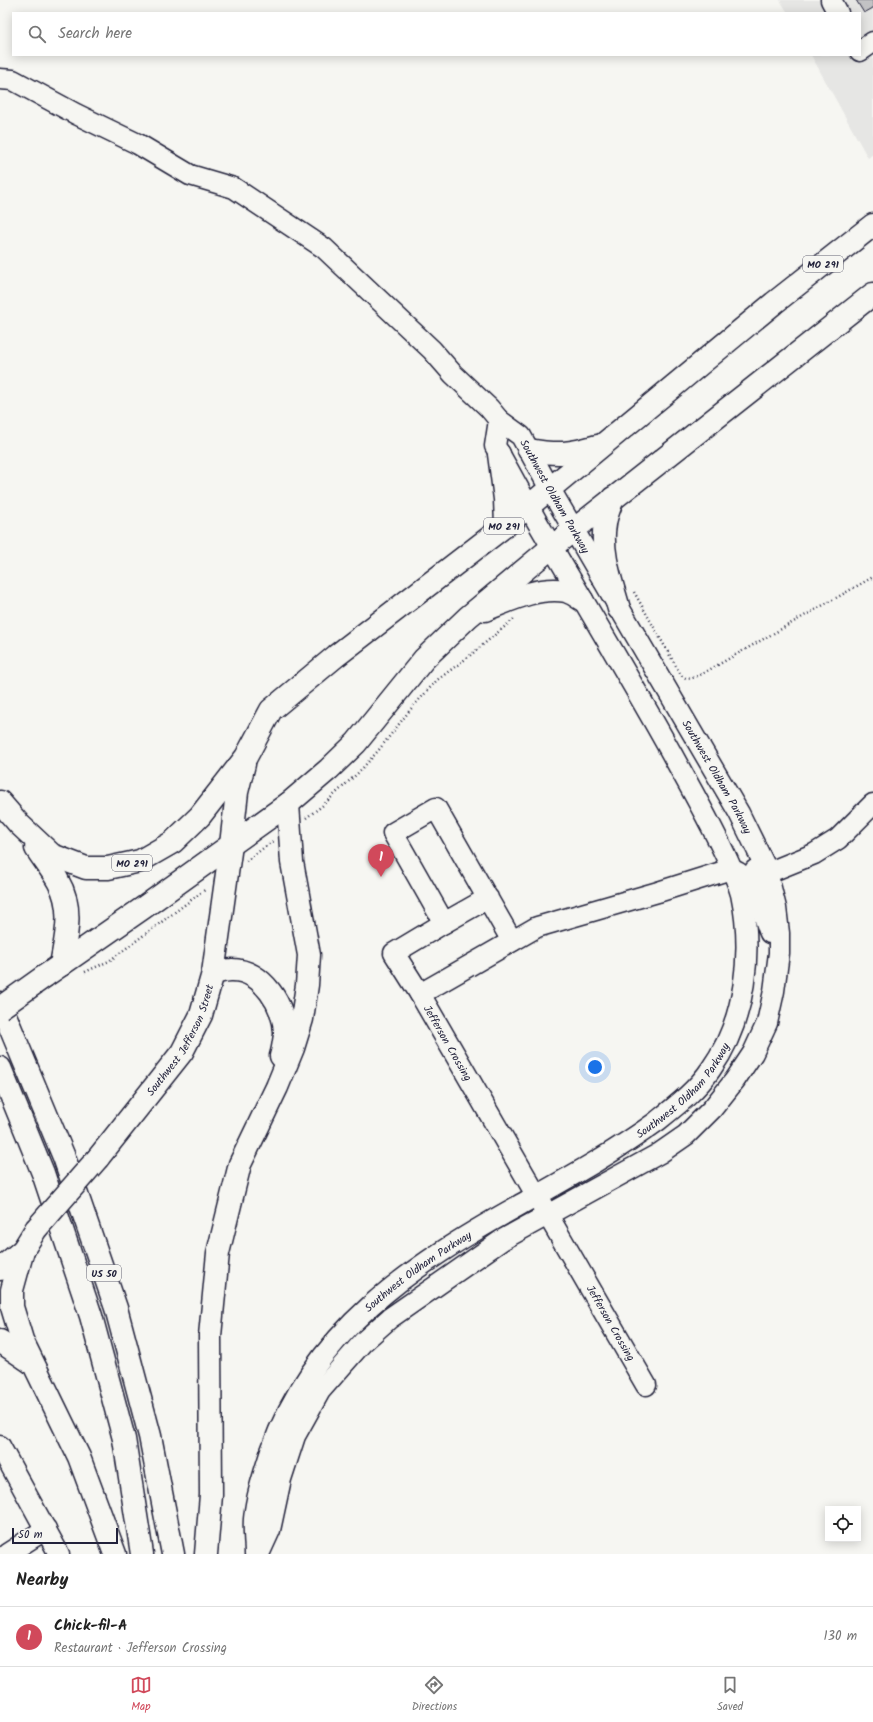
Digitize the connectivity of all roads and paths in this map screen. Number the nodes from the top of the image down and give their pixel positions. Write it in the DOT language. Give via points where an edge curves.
graph roads {
  1 [pos="831,0"];
  2 [pos="837,12"];
  3 [pos="873,42"];
  4 [pos="861,50"];
  5 [pos="0,79"];
  6 [pos="873,225"];
  7 [pos="873,294"];
  8 [pos="499,420"];
  9 [pos="604,444"];
  10 [pos="529,450"];
  11 [pos="499,454"];
  12 [pos="550,489"];
  13 [pos="613,498"];
  14 [pos="528,506"];
  15 [pos="506,525"];
  16 [pos="573,530"];
  17 [pos="552,547"];
  18 [pos="873,577"];
  19 [pos="630,585"];
  20 [pos="582,600"];
  21 [pos="619,609"];
  22 [pos="518,615"];
  23 [pos="468,617"];
  24 [pos="246,757"];
  25 [pos="0,802"];
  26 [pos="288,804"];
  27 [pos="873,804"];
  28 [pos="303,820"];
  29 [pos="19,824"];
  30 [pos="711,824"];
  31 [pos="277,838"];
  32 [pos="231,845"];
  33 [pos="250,858"];
  34 [pos="731,869"];
  35 [pos="768,873"];
  36 [pos="209,888"];
  37 [pos="488,898"];
  38 [pos="444,923"];
  39 [pos="512,941"];
  40 [pos="779,956"];
  41 [pos="53,971"];
  42 [pos="82,973"];
  43 [pos="213,973"];
  44 [pos="420,994"];
  45 [pos="0,1003"];
  46 [pos="0,1008"];
  47 [pos="0,1068"];
  48 [pos="277,1087"];
  49 [pos="537,1195"];
  50 [pos="548,1214"];
  51 [pos="23,1250"];
  52 [pos="0,1269"];
  53 [pos="348,1327"];
  54 [pos="0,1341"];
  55 [pos="363,1342"];
  56 [pos="34,1364"];
  57 [pos="646,1385"];
  58 [pos="0,1446"];
  59 [pos="0,1462"];
  60 [pos="18,1479"];
  61 [pos="46,1529"];
  62 [pos="6,1554"];
  63 [pos="59,1554"];
  64 [pos="114,1554"];
  65 [pos="142,1554"];
  66 [pos="173,1554"];
  67 [pos="206,1554"];
  68 [pos="255,1554"];
  69 [pos="259,1554"];
  1 -- 2 [label="street"];
  3 -- 4 [label="street"];
  5 -- 8 [label="street" via="13,80 138,144 190,175 234,188 324,248 432,350"];
  6 -- 9 [label="main road, MO 291" via="774,302"];
  7 -- 13 [label="main road"];
  8 -- 10 [label="street, Southwest Oldham Parkway" via="521,436"];
  8 -- 11 [label="street, Southwest Oldham Parkway" via="495,446"];
  9 -- 10 [label="main road" via="571,453 550,454"];
  9 -- 12 [label="main road, MO 291"];
  10 -- 12 [label="street, Southwest Oldham Parkway"];
  11 -- 14 [label="street, Southwest Oldham Parkway"];
  11 -- 15 [label="main road"];
  12 -- 14 [label="main road, MO 291"];
  12 -- 16 [label="street, Southwest Oldham Parkway"];
  13 -- 16 [label="main road"];
  13 -- 21 [label="main road" via="604,526 609,569"];
  14 -- 15 [label="main road, MO 291"];
  14 -- 17 [label="street, Southwest Oldham Parkway"];
  15 -- 24 [label="main road, MO 291" via="271,710"];
  16 -- 17 [label="main road"];
  16 -- 21 [label="street, Southwest Oldham Parkway"];
  17 -- 20 [label="street, Southwest Oldham Parkway"];
  17 -- 23 [label="main road"];
  18 -- 19 [label="path" via="689,679 681,674"];
  20 -- 23 [label="main road" via="566,591 543,591 512,599"];
  20 -- 30 [label="street, Southwest Oldham Parkway"];
  21 -- 35 [label="street, Southwest Oldham Parkway" via="739,813"];
  22 -- 28 [label="path" via="437,680 359,772"];
  23 -- 26 [label="main road" via="424,659 356,743"];
  24 -- 29 [label="main road, MO 291" via="200,816 173,842 140,861 108,868 86,868 52,855"];
  24 -- 32 [label="main road, Southwest Jefferson Street" via="237,792"];
  25 -- 29 [label="main road, MO 291"];
  26 -- 32 [label="main road"];
  26 -- 48 [label="main road" via="292,862 308,956 307,985 302,1019"];
  27 -- 35 [label="street" via="838,840 814,854"];
  29 -- 41 [label="main road, MO 291" via="59,882 67,903 68,918"];
  30 -- 34 [label="street, Southwest Oldham Parkway"];
  30 -- 35 [label="street" via="746,864"];
  31 -- 33 [label="path"];
  32 -- 41 [label="main road"];
  32 -- 43 [label="main road, Southwest Jefferson Street"];
  34 -- 39 [label="street, Jefferson Crossing" via="537,927"];
  34 -- 40 [label="street" via="741,873 755,890"];
  34 -- 49 [label="street, Southwest Oldham Parkway" via="740,889 745,916 746,968 735,1021 712,1069 669,1112 637,1136 591,1166"];
  35 -- 40 [label="street, Southwest Oldham Parkway" via="776,908"];
  36 -- 42 [label="path" via="109,960"];
  37 -- 38 [label="street"];
  37 -- 38 [label="street" via="436,808 393,833"];
  37 -- 39 [label="street"];
  38 -- 44 [label="street" via="394,953"];
  39 -- 44 [label="street, Jefferson Crossing"];
  40 -- 50 [label="street, Southwest Oldham Parkway" via="767,1023 753,1053 712,1109 686,1135 660,1153"];
  41 -- 46 [label="main road, bridge"];
  43 -- 48 [label="main road" via="232,970 245,973 258,979 272,994 279,1009 285,1035"];
  43 -- 51 [label="main road, Southwest Jefferson Street, bridge" via="201,1015 182,1052 98,1158 36,1230"];
  44 -- 49 [label="street, Jefferson Crossing"];
  45 -- 66 [label="main road, US 50" via="64,1157 116,1308 150,1436"];
  47 -- 65 [label="main road, US 50" via="43,1173 91,1316 124,1439"];
  48 -- 67 [label="main road" via="240,1164 218,1253 210,1336 211,1495"];
  49 -- 50 [label="street, Jefferson Crossing"];
  49 -- 53 [label="street, Southwest Oldham Parkway" via="414,1270"];
  50 -- 55 [label="street, Southwest Oldham Parkway" via="502,1240 390,1318"];
  50 -- 57 [label="street, Jefferson Crossing"];
  51 -- 52 [label="main road, Southwest Jefferson Street"];
  51 -- 56 [label="main road" via="12,1290 12,1307 22,1340"];
  53 -- 55 [label="street"];
  53 -- 68 [label="street, Southwest Oldham Parkway" via="326,1350 302,1386 280,1428 266,1468 253,1522"];
  54 -- 56 [label="main road"];
  55 -- 69 [label="street, Southwest Oldham Parkway" via="320,1391 294,1436 270,1530"];
  56 -- 64 [label="main road" via="79,1457"];
  58 -- 60 [label="street"];
  59 -- 60 [label="street"];
  60 -- 61 [label="street"];
  61 -- 62 [label="street"];
  61 -- 63 [label="street"];
}
